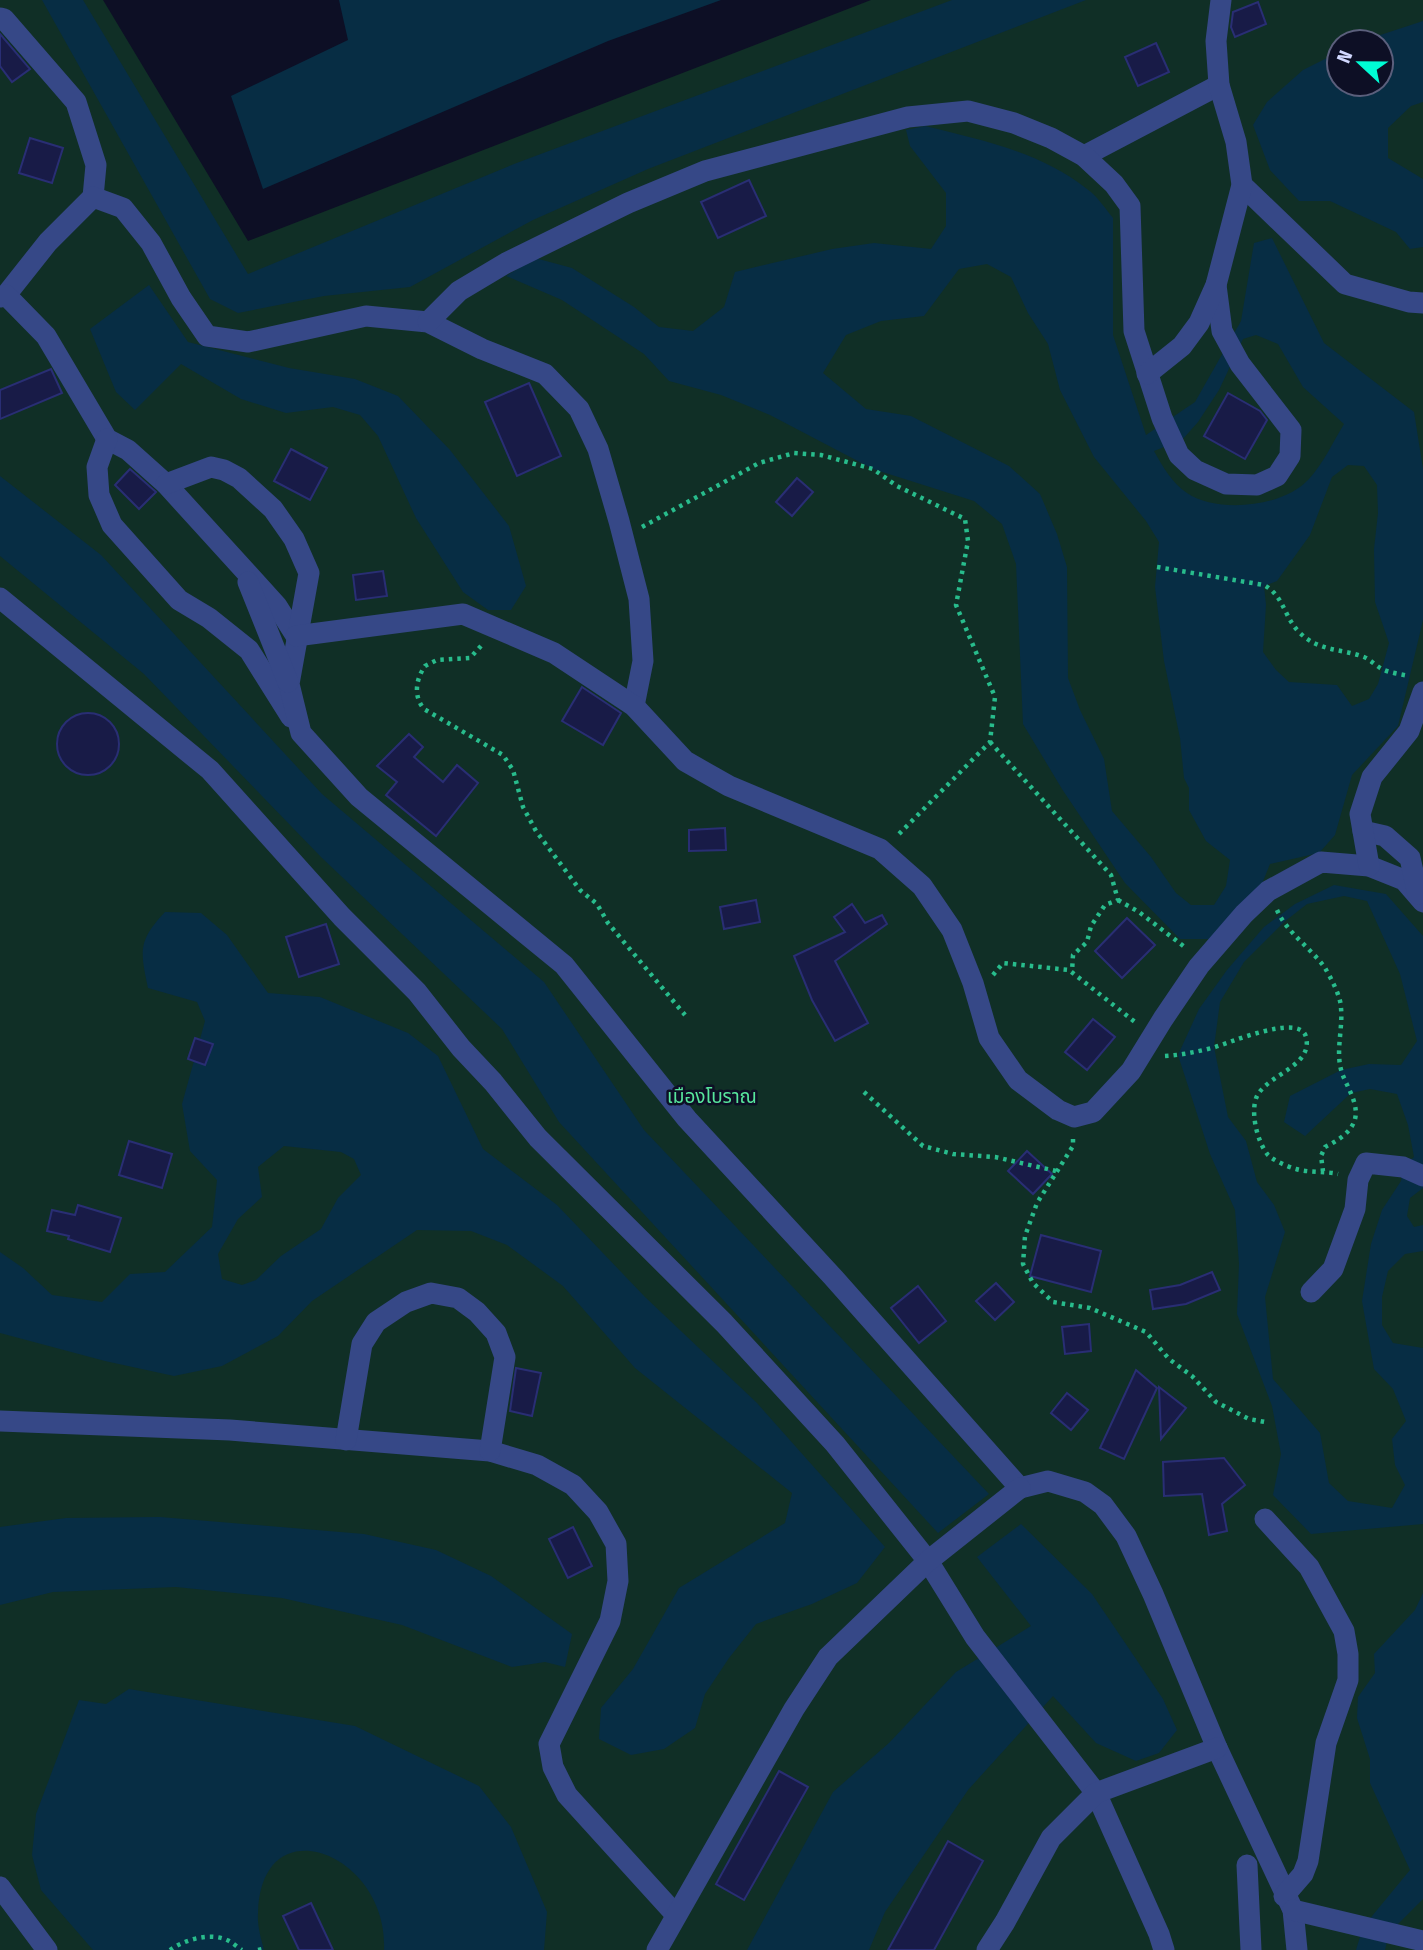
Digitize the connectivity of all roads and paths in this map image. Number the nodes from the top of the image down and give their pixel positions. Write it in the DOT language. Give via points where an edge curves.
graph roads {
  1 [pos="1221,0"];
  2 [pos="0,18"];
  3 [pos="1219,85"];
  4 [pos="1084,156"];
  5 [pos="1242,185"];
  6 [pos="93,197"];
  7 [pos="1216,285"];
  8 [pos="3,296"];
  9 [pos="1423,303"];
  10 [pos="428,322"];
  11 [pos="1147,373"];
  12 [pos="107,439"];
  13 [pos="166,484"];
  14 [pos="624,539"];
  15 [pos="1157,568"];
  16 [pos="243,569"];
  17 [pos="0,598"];
  18 [pos="492,627"];
  19 [pos="296,636"];
  20 [pos="289,684"];
  21 [pos="1416,684"];
  22 [pos="634,706"];
  23 [pos="301,733"];
  24 [pos="990,742"];
  25 [pos="1363,831"];
  26 [pos="882,850"];
  27 [pos="1369,866"];
  28 [pos="1420,899"];
  29 [pos="1118,900"];
  30 [pos="1279,916"];
  31 [pos="1204,961"];
  32 [pos="1072,972"];
  33 [pos="976,993"];
  34 [pos="685,1015"];
  35 [pos="1153,1036"];
  36 [pos="1178,1055"];
  37 [pos="864,1092"];
  38 [pos="1074,1117"];
  39 [pos="1056,1171"];
  40 [pos="1323,1171"];
  41 [pos="1423,1176"];
  42 [pos="1358,1180"];
  43 [pos="1311,1292"];
  44 [pos="0,1421"];
  45 [pos="1265,1422"];
  46 [pos="346,1440"];
  47 [pos="489,1451"];
  48 [pos="1020,1488"];
  49 [pos="1265,1519"];
  50 [pos="928,1561"];
  51 [pos="1217,1748"];
  52 [pos="1096,1793"];
  53 [pos="1247,1865"];
  54 [pos="0,1887"];
  55 [pos="1289,1903"];
  56 [pos="676,1915"];
  57 [pos="1423,1941"];
  58 [pos="47,1950"];
  59 [pos="170,1950"];
  60 [pos="242,1950"];
  61 [pos="657,1950"];
  62 [pos="986,1950"];
  63 [pos="1164,1950"];
  64 [pos="1251,1950"];
  65 [pos="1297,1950"];
  1 -- 3 [label="lane" via="1216,41"];
  2 -- 6 [label="lane" via="76,102 96,165"];
  3 -- 4 [label="lane"];
  3 -- 5 [label="lane" via="1236,142"];
  4 -- 10 [label="lane" via="1014,123 968,111 908,117 705,171 628,203 506,263 459,291"];
  4 -- 11 [label="lane" via="1130,206 1134,331"];
  5 -- 7 [label="lane"];
  5 -- 9 [label="lane" via="1345,284"];
  6 -- 8 [label="lane"];
  6 -- 10 [label="lane" via="123,208 151,243 207,336 248,342 366,316"];
  7 -- 11 [label="lane" via="1199,323 1182,346"];
  7 -- 11 [label="lane" via="1222,331 1240,364 1291,430 1290,456 1277,476 1257,485 1226,484 1195,470 1179,455"];
  8 -- 12 [label="lane" via="46,336"];
  10 -- 14 [label="lane" via="545,374 579,409 598,449"];
  12 -- 13 [label="lane" via="128,450"];
  12 -- 23 [label="lane" via="97,467 99,495 112,525 179,600 249,650"];
  13 -- 16 [label="lane"];
  13 -- 19 [label="lane" via="211,467 224,470 273,509 309,573"];
  14 -- 22 [label="lane" via="639,599 643,649"];
  14 -- 24 [label="path" via="759,463 794,453 873,469 965,519 968,541 956,605 995,697"];
  15 -- 21 [label="path" via="1264,585 1282,601 1299,633 1317,647 1367,658"];
  16 -- 19 [label="lane" via="277,606"];
  16 -- 20 [label="lane"];
  17 -- 50 [label="lane" via="210,770 416,992 538,1138 724,1323 835,1444"];
  18 -- 19 [label="lane" via="463,614"];
  18 -- 22 [label="lane" via="554,653"];
  18 -- 34 [label="path" via="470,657 437,660 425,666 416,687 420,704 503,755 513,769 523,807 536,831"];
  19 -- 20 [label="lane"];
  20 -- 23 [label="lane"];
  21 -- 25 [label="lane" via="1409,731 1372,777 1360,814"];
  22 -- 26 [label="lane" via="685,761 729,786"];
  23 -- 48 [label="lane" via="359,797 564,965 687,1119"];
  24 -- 26 [label="path"];
  24 -- 29 [label="path" via="1111,875"];
  25 -- 27 [label="lane"];
  25 -- 28 [label="lane" via="1385,836 1410,858"];
  26 -- 33 [label="lane" via="922,886 952,930"];
  27 -- 28 [label="lane" via="1404,880"];
  27 -- 31 [label="lane" via="1321,862 1268,891"];
  29 -- 31 [label="path"];
  29 -- 32 [label="path" via="1105,905 1091,926 1087,942 1073,955"];
  30 -- 40 [label="path" via="1325,969 1342,1006 1341,1070 1356,1115 1353,1126 1339,1141 1325,1147"];
  31 -- 35 [label="lane"];
  32 -- 33 [label="path" via="1003,963"];
  32 -- 35 [label="path"];
  33 -- 38 [label="lane" via="989,1038 1018,1080"];
  35 -- 38 [label="lane" via="1131,1072 1093,1112"];
  36 -- 40 [label="path" via="1279,1028 1303,1031 1306,1051 1298,1063 1274,1077 1256,1096 1254,1118 1269,1157 1297,1170"];
  37 -- 39 [label="path" via="923,1146"];
  38 -- 39 [label="path" via="1073,1146"];
  39 -- 45 [label="path" via="1025,1236 1023,1264 1033,1283 1053,1302 1090,1308 1146,1332 1216,1402"];
  40 -- 42 [label="path"];
  41 -- 42 [label="lane" via="1403,1167 1366,1163"];
  42 -- 43 [label="lane" via="1355,1209 1333,1269"];
  44 -- 46 [label="lane" via="230,1430"];
  46 -- 47 [label="lane"];
  46 -- 47 [label="lane" via="362,1344 376,1322 406,1302 431,1293 458,1298 477,1312 496,1333 505,1357"];
  47 -- 56 [label="lane" via="537,1465 573,1485 598,1512 616,1544 618,1581 610,1621 549,1744 553,1767 567,1795"];
  48 -- 50 [label="lane"];
  48 -- 51 [label="lane" via="1048,1481 1085,1492 1103,1505 1126,1536"];
  49 -- 55 [label="lane" via="1309,1567 1344,1631 1348,1654 1348,1680 1326,1743 1308,1861"];
  50 -- 52 [label="lane" via="975,1637"];
  50 -- 56 [label="lane" via="828,1657"];
  51 -- 52 [label="lane"];
  51 -- 55 [label="lane"];
  52 -- 62 [label="lane" via="1051,1838"];
  52 -- 63 [label="lane"];
  53 -- 64 [label="lane"];
  54 -- 58 [label="lane"];
  55 -- 57 [label="lane"];
  55 -- 65 [label="lane"];
  56 -- 61 [label="lane"];
  59 -- 60 [label="path" via="182,1942 215,1937"];
}
